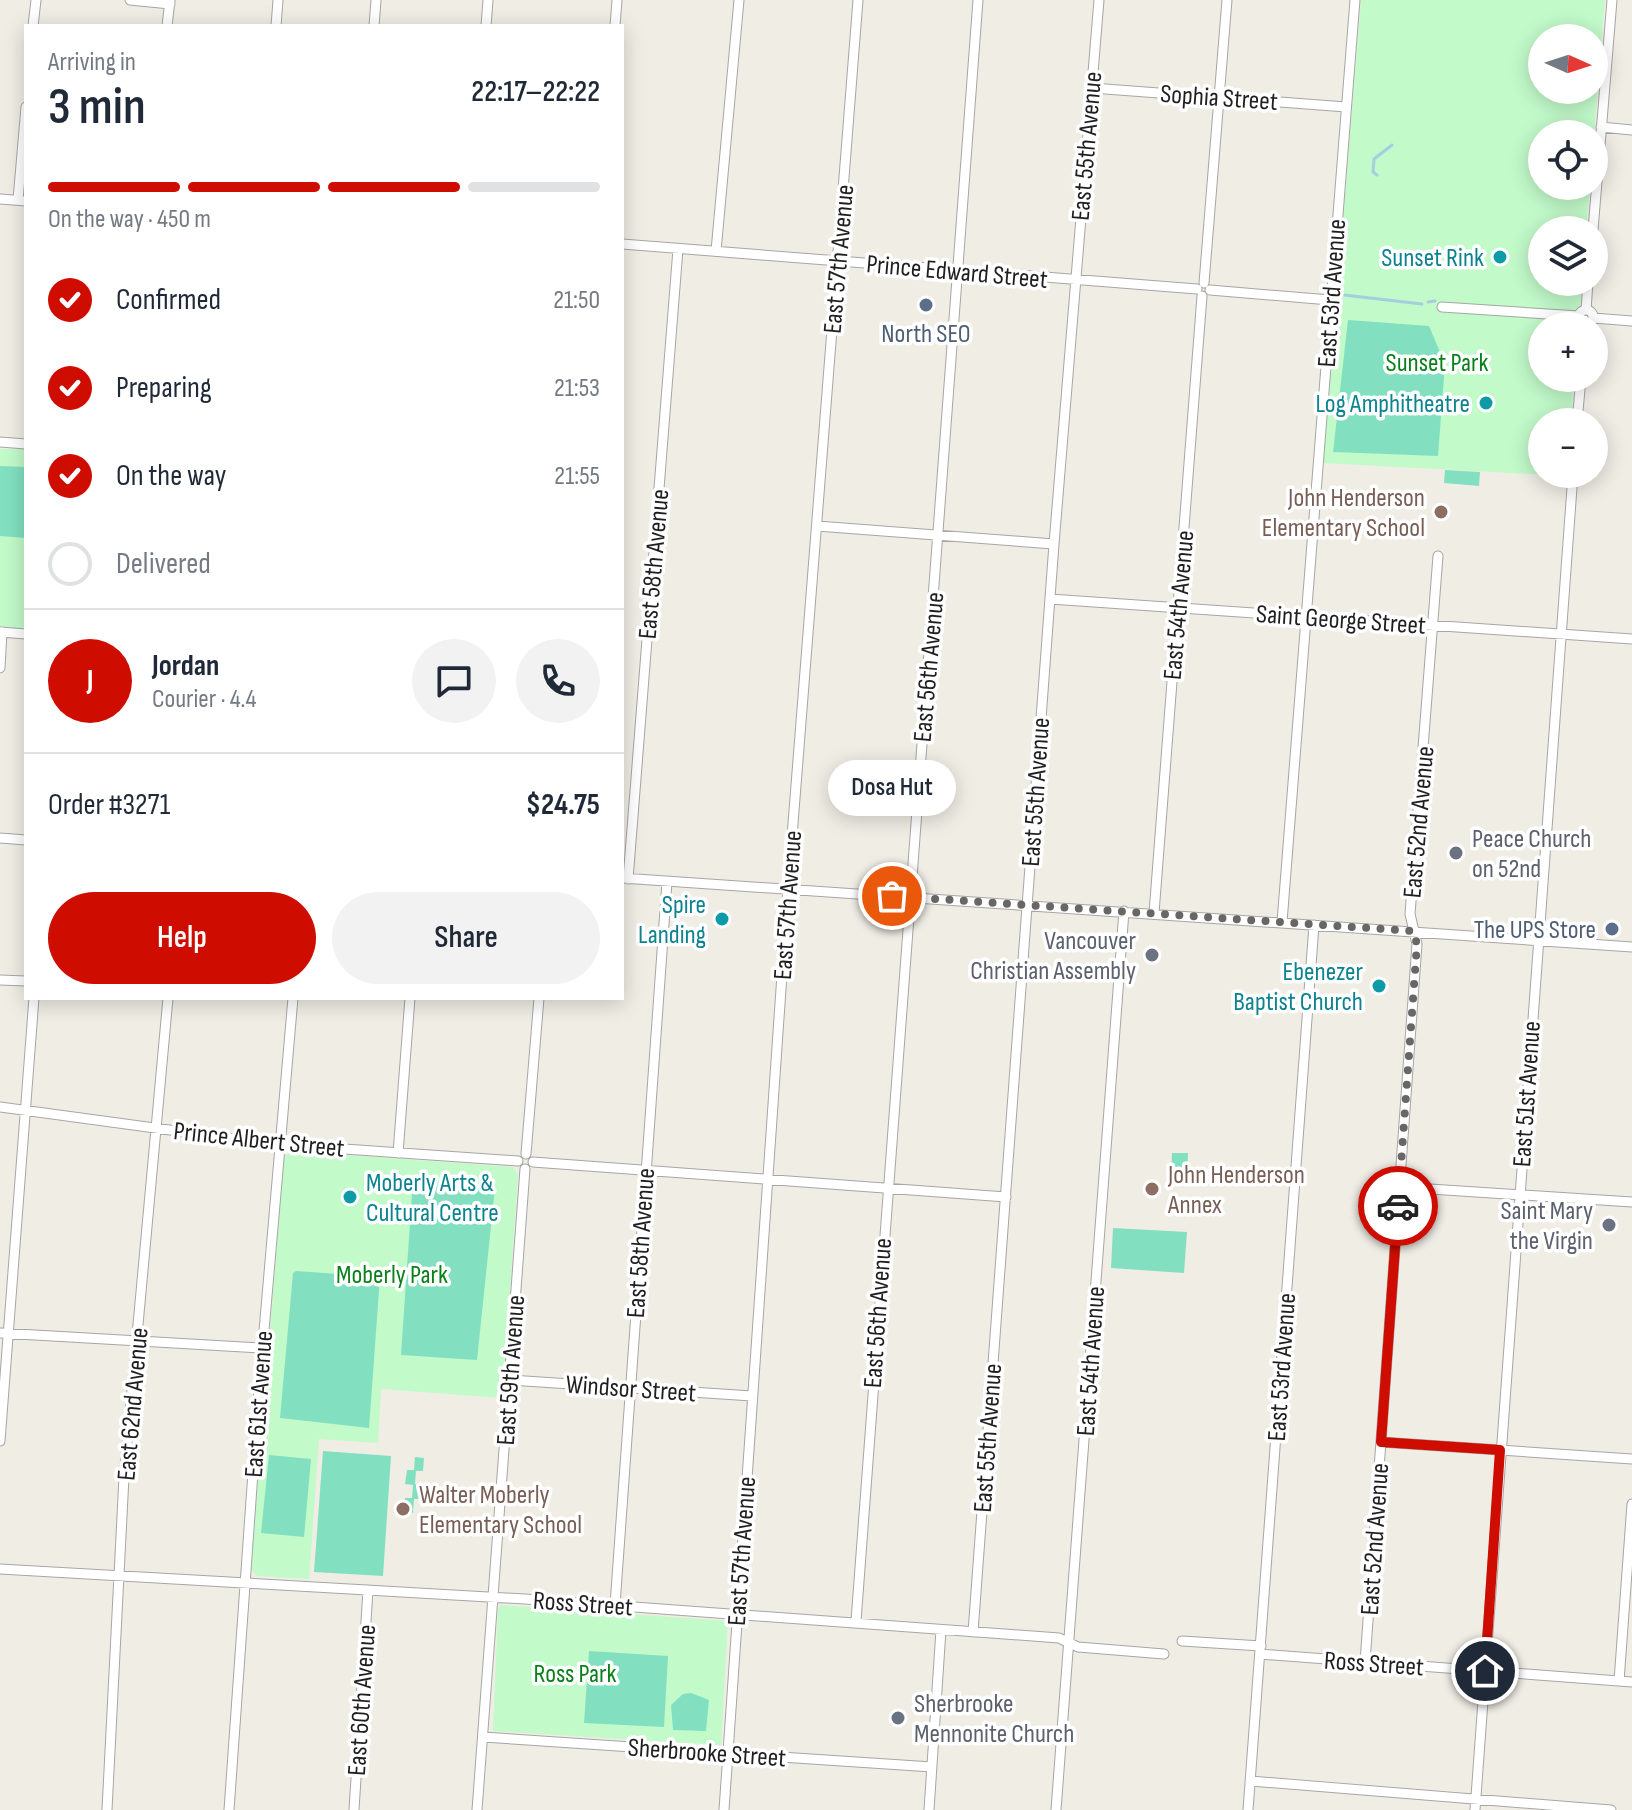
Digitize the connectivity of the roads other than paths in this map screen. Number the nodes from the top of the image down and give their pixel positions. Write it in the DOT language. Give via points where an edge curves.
graph roads {
  1 [pos="36,0"];
  2 [pos="130,0"];
  3 [pos="278,0"];
  4 [pos="376,0"];
  5 [pos="488,0"];
  6 [pos="617,0"];
  7 [pos="739,0"];
  8 [pos="858,0"];
  9 [pos="978,0"];
  10 [pos="1099,0"];
  11 [pos="1227,0"];
  12 [pos="1355,0"];
  13 [pos="1612,0"];
  14 [pos="170,2"];
  15 [pos="33,24"];
  16 [pos="167,24"];
  17 [pos="276,24"];
  18 [pos="374,24"];
  19 [pos="486,24"];
  20 [pos="615,24"];
  21 [pos="1092,88"];
  22 [pos="1219,97"];
  23 [pos="1346,107"];
  24 [pos="1602,120"];
  25 [pos="1608,128"];
  26 [pos="1632,130"];
  27 [pos="24,154"];
  28 [pos="0,199"];
  29 [pos="22,200"];
  30 [pos="624,244"];
  31 [pos="678,249"];
  32 [pos="716,251"];
  33 [pos="838,261"];
  34 [pos="957,270"];
  35 [pos="1074,281"];
  36 [pos="1203,290"];
  37 [pos="1330,300"];
  38 [pos="1442,307"];
  39 [pos="1528,314"];
  40 [pos="1608,320"];
  41 [pos="1632,321"];
  42 [pos="0,442"];
  43 [pos="24,444"];
  44 [pos="1572,488"];
  45 [pos="817,526"];
  46 [pos="939,535"];
  47 [pos="1054,544"];
  48 [pos="1438,556"];
  49 [pos="1050,599"];
  50 [pos="1178,608"];
  51 [pos="1306,616"];
  52 [pos="1433,625"];
  53 [pos="1,632"];
  54 [pos="24,634"];
  55 [pos="1561,634"];
  56 [pos="1632,639"];
  57 [pos="0,668"];
  58 [pos="0,838"];
  59 [pos="24,840"];
  60 [pos="625,878"];
  61 [pos="667,882"];
  62 [pos="788,890"];
  63 [pos="909,897"];
  64 [pos="1027,905"];
  65 [pos="1124,911"];
  66 [pos="1154,913"];
  67 [pos="1282,922"];
  68 [pos="1314,925"];
  69 [pos="1413,931"];
  70 [pos="1537,940"];
  71 [pos="1632,947"];
  72 [pos="0,980"];
  73 [pos="24,981"];
  74 [pos="34,1000"];
  75 [pos="168,1000"];
  76 [pos="293,1000"];
  77 [pos="410,1000"];
  78 [pos="539,1000"];
  79 [pos="0,1107"];
  80 [pos="26,1109"];
  81 [pos="155,1128"];
  82 [pos="280,1144"];
  83 [pos="398,1153"];
  84 [pos="526,1162"];
  85 [pos="645,1170"];
  86 [pos="768,1178"];
  87 [pos="886,1187"];
  88 [pos="1399,1187"];
  89 [pos="1519,1195"];
  90 [pos="1006,1197"];
  91 [pos="1632,1202"];
  92 [pos="4,1334"];
  93 [pos="138,1341"];
  94 [pos="262,1348"];
  95 [pos="510,1380"];
  96 [pos="629,1388"];
  97 [pos="752,1396"];
  98 [pos="0,1441"];
  99 [pos="1381,1442"];
  100 [pos="1500,1450"];
  101 [pos="1632,1459"];
  102 [pos="1632,1504"];
  103 [pos="0,1569"];
  104 [pos="121,1577"];
  105 [pos="244,1583"];
  106 [pos="368,1590"];
  107 [pos="492,1597"];
  108 [pos="615,1605"];
  109 [pos="737,1614"];
  110 [pos="856,1621"];
  111 [pos="941,1630"];
  112 [pos="973,1632"];
  113 [pos="1182,1641"];
  114 [pos="1069,1643"];
  115 [pos="1260,1650"];
  116 [pos="1164,1654"];
  117 [pos="1365,1662"];
  118 [pos="1485,1671"];
  119 [pos="1619,1681"];
  120 [pos="1632,1682"];
  121 [pos="483,1737"];
  122 [pos="728,1753"];
  123 [pos="932,1767"];
  124 [pos="1250,1781"];
  125 [pos="1475,1805"];
  126 [pos="107,1810"];
  127 [pos="229,1810"];
  128 [pos="354,1810"];
  129 [pos="477,1810"];
  130 [pos="724,1810"];
  131 [pos="929,1810"];
  132 [pos="1056,1810"];
  133 [pos="1248,1810"];
  134 [pos="1611,1810"];
  1 -- 15 [label="street"];
  2 -- 14 [label="street"];
  3 -- 17 [label="street"];
  4 -- 18 [label="street"];
  5 -- 19 [label="street"];
  6 -- 20 [label="street"];
  7 -- 32 [label="street"];
  8 -- 33 [label="street, East 57th Avenue"];
  9 -- 34 [label="street, East 56th Avenue"];
  10 -- 21 [label="street, East 55th Avenue"];
  11 -- 22 [label="street, East 54th Avenue"];
  12 -- 23 [label="street, East 53rd Avenue"];
  13 -- 24 [label="street"];
  14 -- 16 [label="street"];
  21 -- 22 [label="street, Sophia Street"];
  21 -- 35 [label="street, East 55th Avenue"];
  22 -- 23 [label="street, Sophia Street"];
  22 -- 36 [label="street, East 54th Avenue"];
  23 -- 37 [label="street, East 53rd Avenue"];
  25 -- 26 [label="street"];
  27 -- 29 [label="street"];
  28 -- 29 [label="street"];
  30 -- 31 [label="street, Prince Edward Street"];
  31 -- 32 [label="street, Prince Edward Street"];
  31 -- 60 [label="street, East 58th Avenue"];
  32 -- 33 [label="street, Prince Edward Street"];
  33 -- 34 [label="street, Prince Edward Street"];
  33 -- 45 [label="street, East 57th Avenue"];
  34 -- 35 [label="street, Prince Edward Street"];
  34 -- 46 [label="street, East 56th Avenue"];
  35 -- 36 [label="street, Prince Edward Street"];
  35 -- 47 [label="street, East 55th Avenue"];
  36 -- 37 [label="street, Prince Edward Street"];
  36 -- 50 [label="street, East 54th Avenue"];
  37 -- 51 [label="street, East 53rd Avenue"];
  38 -- 39 [label="street"];
  40 -- 41 [label="street"];
  42 -- 43 [label="street"];
  44 -- 55 [label="street, East 51st Avenue"];
  45 -- 46 [label="street"];
  45 -- 62 [label="street, East 57th Avenue"];
  46 -- 47 [label="street"];
  46 -- 63 [label="street, East 56th Avenue"];
  47 -- 49 [label="street, East 55th Avenue"];
  48 -- 52 [label="street, East 52nd Avenue"];
  49 -- 50 [label="street, Saint George Street"];
  49 -- 64 [label="street, East 55th Avenue"];
  50 -- 51 [label="street, Saint George Street"];
  50 -- 66 [label="street, East 54th Avenue"];
  51 -- 52 [label="street, Saint George Street"];
  51 -- 67 [label="street, East 53rd Avenue"];
  52 -- 55 [label="street, Saint George Street"];
  52 -- 69 [label="street, East 52nd Avenue"];
  53 -- 54 [label="street"];
  53 -- 57 [label="street"];
  55 -- 56 [label="street, Saint George Street"];
  55 -- 70 [label="street, East 51st Avenue"];
  58 -- 59 [label="street"];
  60 -- 61 [label="street"];
  61 -- 62 [label="street"];
  61 -- 85 [label="street, East 58th Avenue"];
  62 -- 63 [label="street"];
  62 -- 86 [label="street, East 57th Avenue"];
  63 -- 64 [label="street"];
  63 -- 87 [label="street, East 56th Avenue"];
  64 -- 65 [label="street"];
  64 -- 90 [label="street, East 55th Avenue"];
  65 -- 66 [label="street"];
  65 -- 114 [label="street, East 54th Avenue"];
  66 -- 67 [label="street"];
  67 -- 68 [label="street"];
  68 -- 69 [label="street"];
  68 -- 115 [label="street, East 53rd Avenue"];
  69 -- 70 [label="street"];
  69 -- 88 [label="street, East 52nd Avenue" via="1417,944"];
  70 -- 71 [label="street"];
  70 -- 89 [label="street, East 51st Avenue"];
  72 -- 73 [label="street"];
  74 -- 80 [label="street"];
  75 -- 81 [label="street, East 62nd Avenue"];
  76 -- 82 [label="street, East 61st Avenue"];
  77 -- 83 [label="street"];
  78 -- 84 [label="street, East 59th Avenue"];
  79 -- 80 [label="street, Prince Albert Street"];
  80 -- 81 [label="street, Prince Albert Street"];
  80 -- 92 [label="street"];
  81 -- 82 [label="street, Prince Albert Street"];
  81 -- 93 [label="street, East 62nd Avenue"];
  82 -- 83 [label="street, Prince Albert Street"];
  82 -- 94 [label="street, East 61st Avenue"];
  83 -- 84 [label="street, Prince Albert Street"];
  84 -- 85 [label="street, Prince Albert Street"];
  84 -- 95 [label="street, East 59th Avenue"];
  85 -- 86 [label="street, Prince Albert Street"];
  85 -- 96 [label="street, East 58th Avenue"];
  86 -- 87 [label="street, Prince Albert Street"];
  86 -- 97 [label="street, East 57th Avenue"];
  87 -- 90 [label="street, Prince Albert Street"];
  87 -- 110 [label="street, East 56th Avenue"];
  88 -- 89 [label="street"];
  88 -- 99 [label="street, East 52nd Avenue"];
  89 -- 91 [label="street"];
  89 -- 100 [label="street, East 51st Avenue"];
  90 -- 112 [label="street, East 55th Avenue"];
  92 -- 93 [label="street"];
  92 -- 98 [label="street"];
  93 -- 94 [label="street"];
  93 -- 104 [label="street, East 62nd Avenue" via="124,1477"];
  94 -- 105 [label="street, East 61st Avenue"];
  95 -- 96 [label="street, Windsor Street"];
  95 -- 107 [label="street, East 59th Avenue"];
  96 -- 97 [label="street, Windsor Street"];
  96 -- 108 [label="street, East 58th Avenue"];
  97 -- 109 [label="street, East 57th Avenue"];
  99 -- 100 [label="street"];
  99 -- 117 [label="street, East 52nd Avenue"];
  100 -- 101 [label="street"];
  100 -- 118 [label="street, East 51st Avenue"];
  102 -- 119 [label="street"];
  103 -- 104 [label="street, Ross Street"];
  104 -- 105 [label="street, Ross Street"];
  104 -- 126 [label="street, East 62nd Avenue"];
  105 -- 106 [label="street, Ross Street"];
  105 -- 127 [label="street, East 61st Avenue"];
  106 -- 107 [label="street, Ross Street"];
  106 -- 128 [label="street, East 60th Avenue"];
  107 -- 108 [label="street, Ross Street"];
  107 -- 121 [label="street, East 59th Avenue"];
  108 -- 109 [label="street, Ross Street"];
  109 -- 110 [label="street, Ross Street"];
  109 -- 122 [label="street, East 57th Avenue"];
  110 -- 111 [label="street, Ross Street"];
  111 -- 112 [label="street, Ross Street"];
  111 -- 123 [label="street"];
  112 -- 114 [label="street, Ross Street"];
  113 -- 115 [label="street, Ross Street"];
  114 -- 116 [label="street, Ross Street"];
  114 -- 132 [label="street, East 54th Avenue"];
  115 -- 117 [label="street, Ross Street"];
  115 -- 124 [label="street, East 53rd Avenue"];
  117 -- 118 [label="street, Ross Street"];
  118 -- 119 [label="street, Ross Street"];
  118 -- 125 [label="street, East 51st Avenue"];
  119 -- 120 [label="street, Ross Street"];
  121 -- 122 [label="street, Sherbrooke Street"];
  121 -- 129 [label="street, East 59th Avenue"];
  122 -- 123 [label="street, Sherbrooke Street"];
  122 -- 130 [label="street, East 57th Avenue"];
  123 -- 131 [label="street"];
  124 -- 125 [label="street"];
  124 -- 133 [label="street, East 53rd Avenue"];
  125 -- 134 [label="street"];
}
